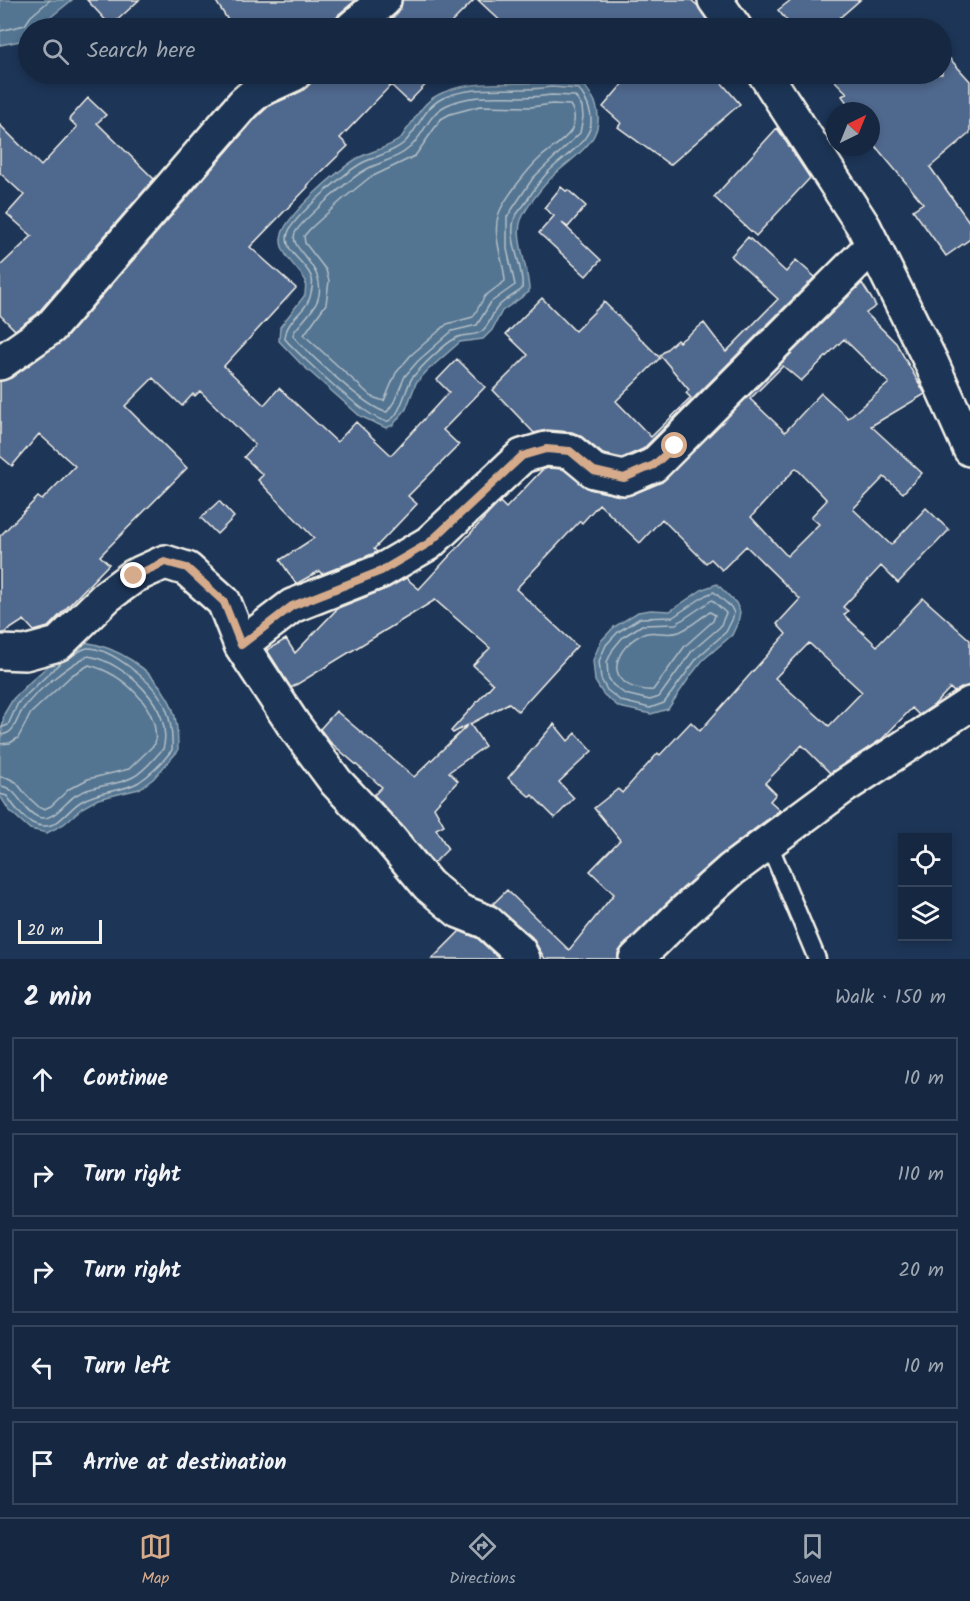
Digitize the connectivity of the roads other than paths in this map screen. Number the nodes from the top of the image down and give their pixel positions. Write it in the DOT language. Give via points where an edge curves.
graph roads {
  1 [pos="384,0"];
  2 [pos="715,0"];
  3 [pos="363,18"];
  4 [pos="728,18"];
  5 [pos="272,84"];
  6 [pos="771,84"];
  7 [pos="873,245"];
  8 [pos="0,363"];
  9 [pos="968,438"];
  10 [pos="241,645"];
  11 [pos="0,652"];
  12 [pos="970,704"];
  13 [pos="768,842"];
  14 [pos="523,959"];
  15 [pos="636,959"];
  16 [pos="818,959"];
  1 -- 3 [label="street"];
  2 -- 4 [label="street"];
  5 -- 8 [label="street" via="244,103 50,328"];
  6 -- 7 [label="street"];
  7 -- 9 [label="street"];
  7 -- 10 [label="street" via="654,465 624,478 594,471 570,451 546,449 522,456 429,543 381,571 292,606"];
  10 -- 11 [label="street" via="224,602 187,568 165,562 134,576 107,596 58,644 25,653"];
  10 -- 14 [label="street" via="336,782 428,885 459,911 487,922"];
  12 -- 13 [label="street" via="843,787"];
  13 -- 15 [label="street" via="724,876"];
  13 -- 16 [label="lane"];
}
